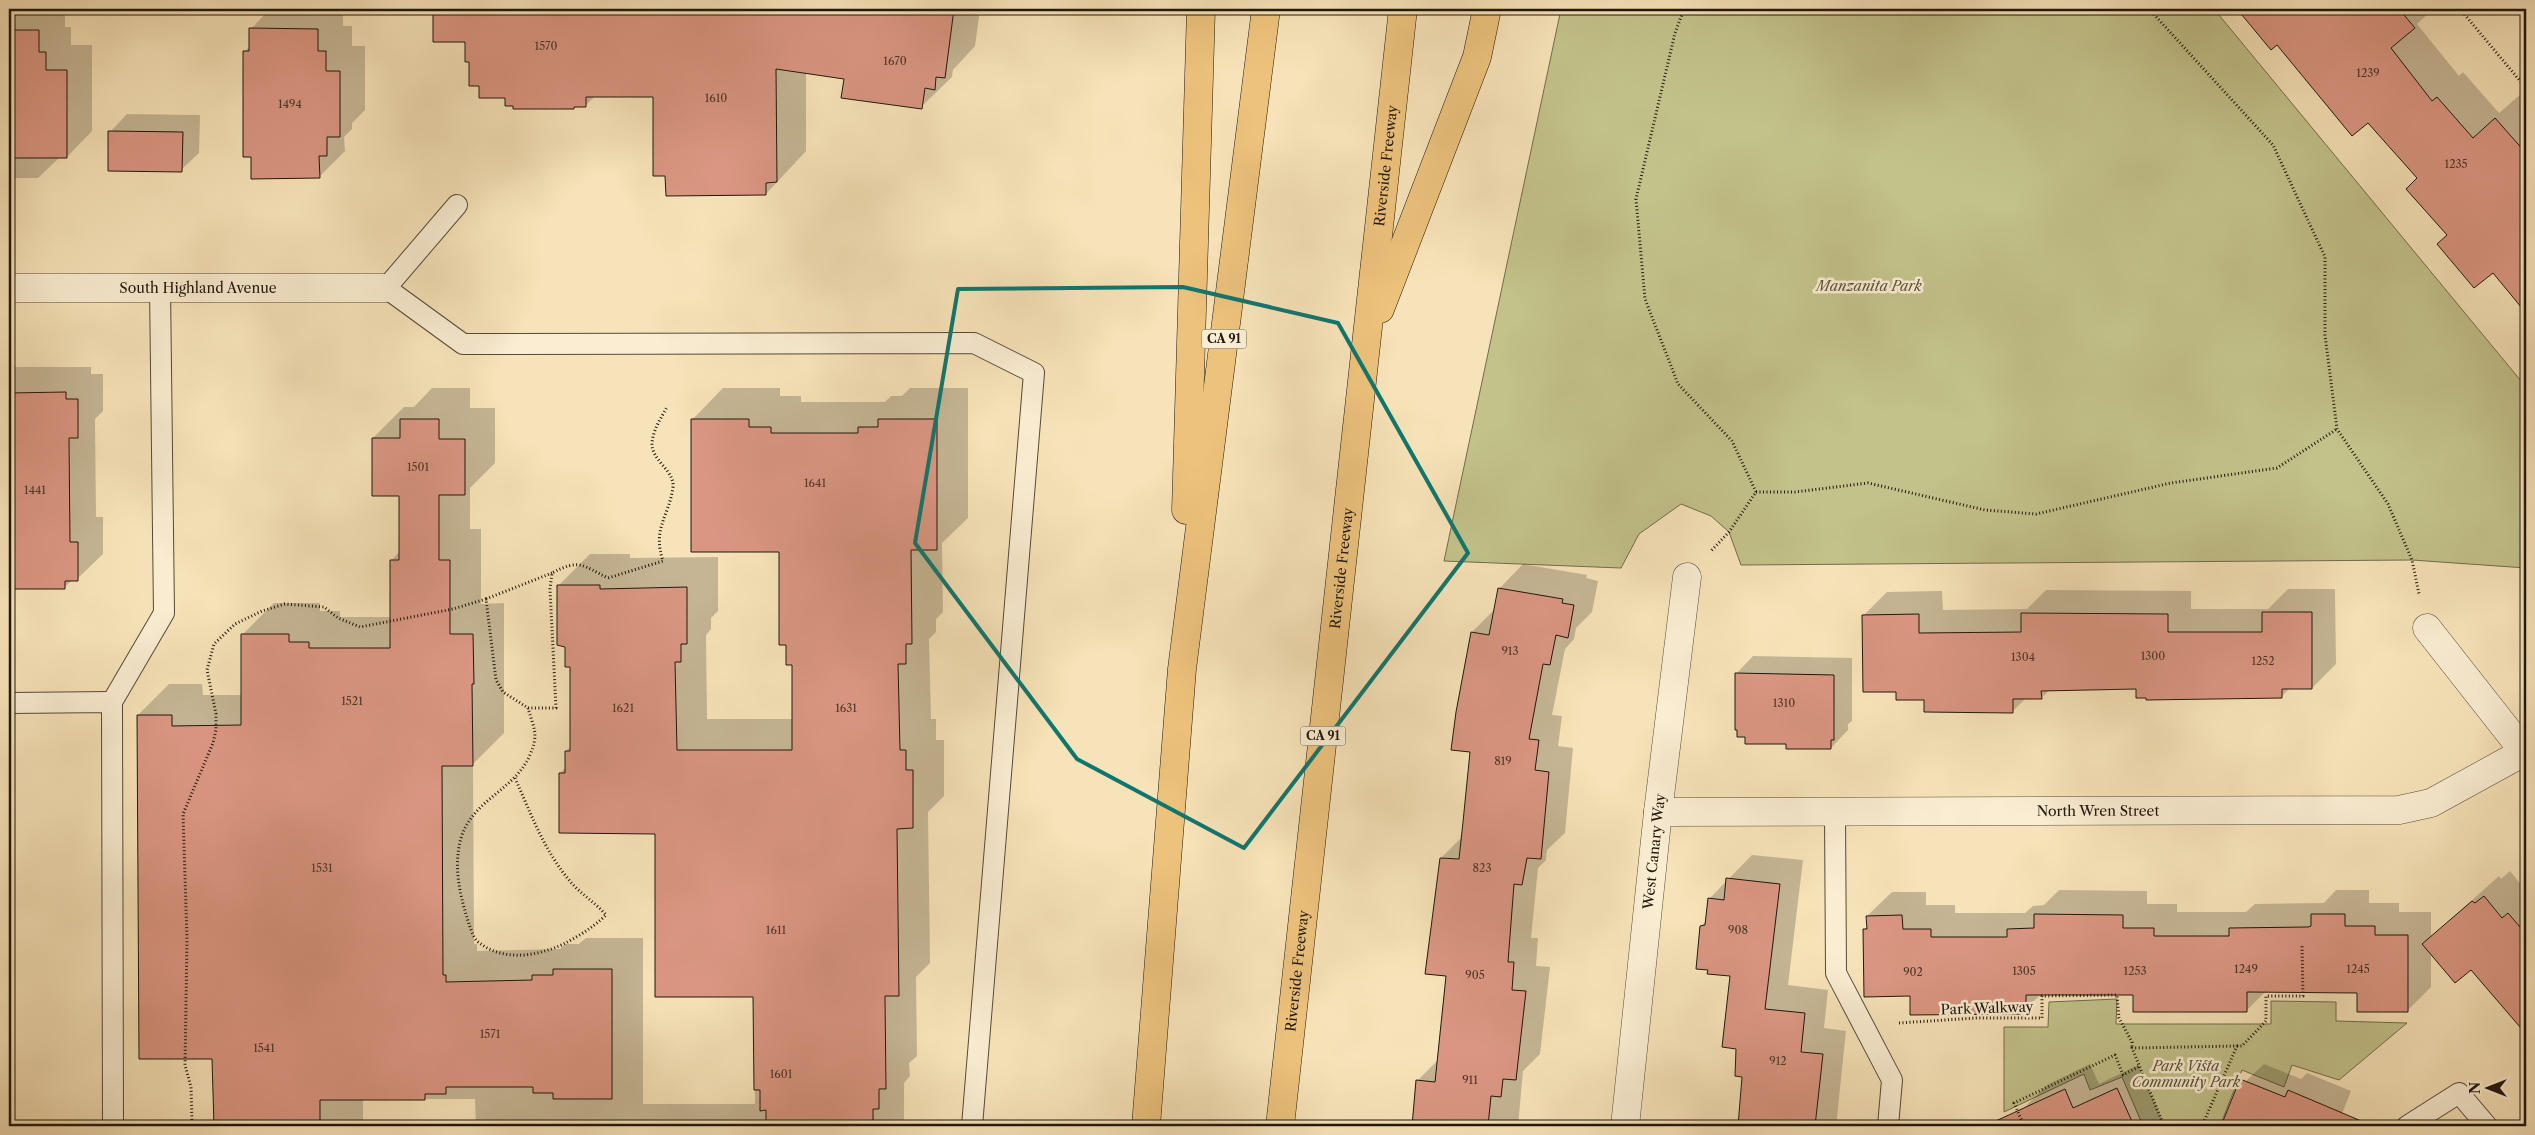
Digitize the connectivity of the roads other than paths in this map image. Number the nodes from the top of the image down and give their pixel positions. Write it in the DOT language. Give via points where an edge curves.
graph roads {
  1 [pos="1201,9"];
  2 [pos="1266,9"];
  3 [pos="1403,9"];
  4 [pos="1487,9"];
  5 [pos="457,205"];
  6 [pos="160,287"];
  7 [pos="9,288"];
  8 [pos="386,288"];
  9 [pos="1366,346"];
  10 [pos="1687,577"];
  11 [pos="2427,628"];
  12 [pos="1182,669"];
  13 [pos="112,702"];
  14 [pos="9,703"];
  15 [pos="2525,753"];
  16 [pos="1658,812"];
  17 [pos="1835,812"];
  18 [pos="113,1126"];
  19 [pos="972,1126"];
  20 [pos="1146,1126"];
  21 [pos="1280,1126"];
  22 [pos="1624,1126"];
  23 [pos="1888,1126"];
  24 [pos="2407,1126"];
  25 [pos="2487,1126"];
  1 -- 12 [label="highway"];
  2 -- 12 [label="highway, CA 91"];
  3 -- 9 [label="highway, Riverside Freeway / CA 91"];
  4 -- 9 [label="highway" via="1477,57"];
  5 -- 8 [label="lane"];
  6 -- 7 [label="street, South Highland Avenue"];
  6 -- 8 [label="street, South Highland Avenue"];
  6 -- 13 [label="lane" via="164,613"];
  8 -- 19 [label="lane" via="463,344 974,343 1034,373"];
  9 -- 21 [label="highway, Riverside Freeway / CA 91"];
  10 -- 16 [label="street, West Canary Way"];
  11 -- 15 [label="street"];
  12 -- 20 [label="highway, CA 91"];
  13 -- 14 [label="lane"];
  13 -- 18 [label="lane"];
  15 -- 17 [label="street, North Wren Street" via="2431,803 2399,810"];
  16 -- 17 [label="street, North Wren Street"];
  16 -- 22 [label="street, West Canary Way"];
  17 -- 23 [label="lane" via="1836,973 1892,1080"];
  24 -- 25 [label="lane" via="2459,1093"];
}
